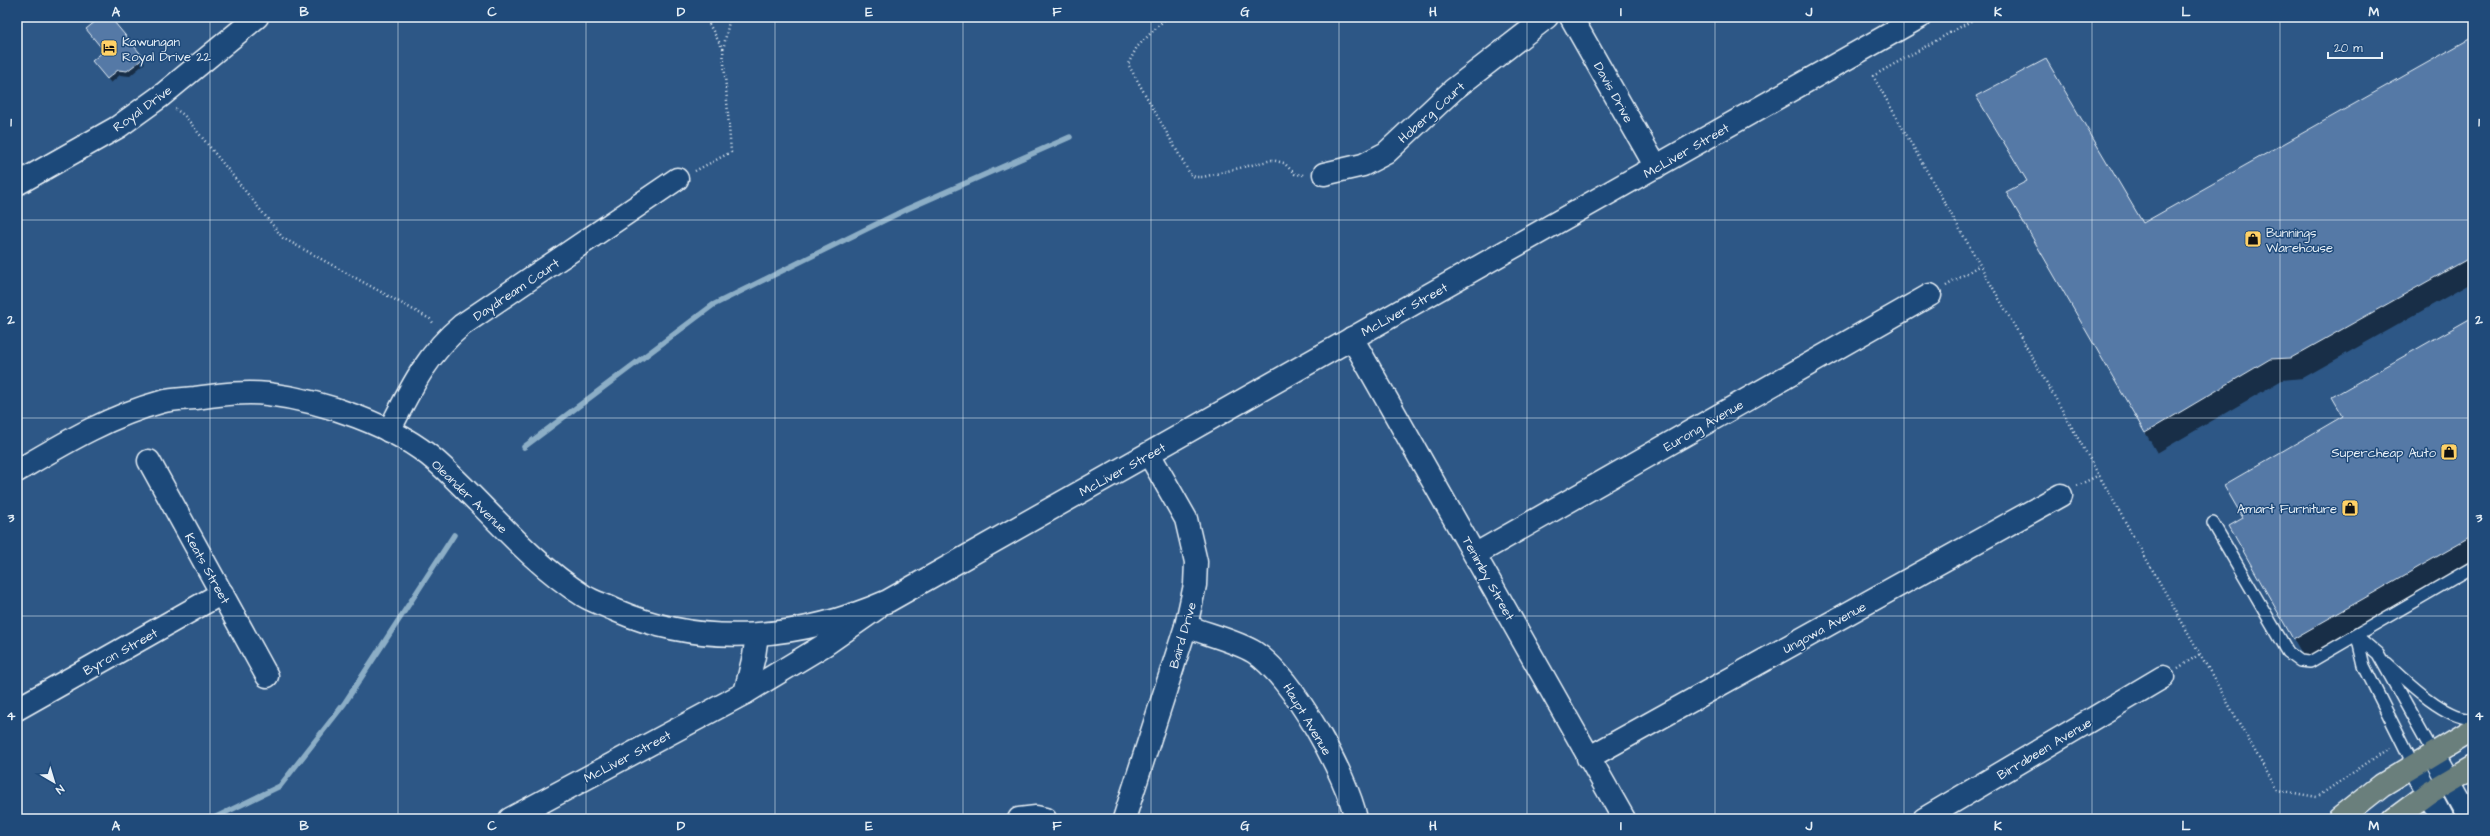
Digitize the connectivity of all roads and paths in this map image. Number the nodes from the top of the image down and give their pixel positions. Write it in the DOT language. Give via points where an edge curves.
graph roads {
  1 [pos="257,17"];
  2 [pos="705,17"];
  3 [pos="730,17"];
  4 [pos="1166,17"];
  5 [pos="1547,17"];
  6 [pos="1571,17"];
  7 [pos="1920,17"];
  8 [pos="1978,17"];
  9 [pos="723,50"];
  10 [pos="162,96"];
  11 [pos="1656,168"];
  12 [pos="1324,174"];
  13 [pos="677,179"];
  14 [pos="17,184"];
  15 [pos="1980,265"];
  16 [pos="1930,295"];
  17 [pos="446,338"];
  18 [pos="1352,338"];
  19 [pos="389,431"];
  20 [pos="1149,454"];
  21 [pos="149,460"];
  22 [pos="17,471"];
  23 [pos="2061,495"];
  24 [pos="2213,523"];
  25 [pos="1476,554"];
  26 [pos="2473,567"];
  27 [pos="222,594"];
  28 [pos="888,601"];
  29 [pos="1186,626"];
  30 [pos="757,635"];
  31 [pos="2357,636"];
  32 [pos="2200,654"];
  33 [pos="2378,654"];
  34 [pos="268,676"];
  35 [pos="2163,677"];
  36 [pos="745,693"];
  37 [pos="17,709"];
  38 [pos="2473,718"];
  39 [pos="2473,730"];
  40 [pos="2402,741"];
  41 [pos="2433,753"];
  42 [pos="1588,758"];
  43 [pos="2413,764"];
  44 [pos="2473,767"];
  45 [pos="2450,780"];
  46 [pos="2429,793"];
  47 [pos="510,819"];
  48 [pos="1019,819"];
  49 [pos="1045,819"];
  50 [pos="1124,819"];
  51 [pos="1356,819"];
  52 [pos="1624,819"];
  53 [pos="1924,819"];
  54 [pos="2339,819"];
  55 [pos="2394,819"];
  56 [pos="2442,819"];
  57 [pos="2470,819"];
  1 -- 10 [label="street, Royal Drive"];
  2 -- 9 [label="path"];
  3 -- 9 [label="path"];
  4 -- 12 [label="path" via="1136,47 1128,64 1190,174 1195,178 1204,177 1272,160 1284,163 1295,174"];
  5 -- 12 [label="street, Hoberg Court" via="1448,94 1386,153 1364,165"];
  6 -- 11 [label="street, Davis Drive"];
  7 -- 11 [label="street, McLiver Street"];
  8 -- 15 [label="path" via="1873,76"];
  9 -- 13 [label="path" via="731,152"];
  10 -- 14 [label="street, Royal Drive" via="118,127"];
  10 -- 17 [label="path" via="171,107 184,115 284,238 430,319"];
  11 -- 18 [label="street, McLiver Street"];
  13 -- 17 [label="street, Daydream Court"];
  15 -- 16 [label="path"];
  15 -- 32 [label="path"];
  16 -- 25 [label="street, Eurong Avenue"];
  17 -- 19 [label="street, Daydream Court" via="418,375"];
  18 -- 20 [label="street, McLiver Street"];
  18 -- 25 [label="street, Tenimby Street"];
  19 -- 22 [label="street, Oleander Avenue" via="326,406 266,394 209,396 164,401 132,411 90,429"];
  19 -- 30 [label="street, Oleander Avenue" via="435,460 543,565 586,597 641,621 696,633"];
  20 -- 28 [label="street, McLiver Street"];
  20 -- 29 [label="street, Baird Drive" via="1186,519 1193,542 1196,562 1195,585"];
  21 -- 27 [label="street, Keats Street"];
  23 -- 42 [label="street, Ungowa Avenue"];
  24 -- 31 [label="lane" via="2293,658 2310,662"];
  25 -- 42 [label="street, Tenimby Street"];
  26 -- 31 [label="lane"];
  27 -- 34 [label="street, Keats Street"];
  27 -- 37 [label="street, Byron Street"];
  28 -- 30 [label="street, McLiver Street" via="828,624"];
  28 -- 36 [label="street, McLiver Street" via="826,644"];
  29 -- 50 [label="street, Baird Drive"];
  29 -- 51 [label="street, Haupt Avenue" via="1253,651 1282,675 1344,781"];
  30 -- 36 [label="street"];
  31 -- 33 [label="lane"];
  31 -- 40 [label="lane" via="2364,666"];
  32 -- 35 [label="path"];
  32 -- 40 [label="path" via="2277,790 2317,797 2377,754"];
  33 -- 38 [label="lane" via="2412,686 2450,712 2460,717"];
  33 -- 41 [label="lane"];
  35 -- 53 [label="street, Birrabeen Avenue"];
  36 -- 47 [label="street, McLiver Street"];
  39 -- 41 [label="main road"];
  40 -- 43 [label="lane"];
  41 -- 43 [label="main road"];
  41 -- 45 [label="street"];
  42 -- 52 [label="street, Tenimby Street"];
  43 -- 46 [label="street"];
  43 -- 54 [label="main road"];
  44 -- 45 [label="main road"];
  45 -- 46 [label="main road"];
  45 -- 57 [label="street"];
  46 -- 55 [label="main road"];
  46 -- 56 [label="street"];
  48 -- 49 [label="street"];
}
